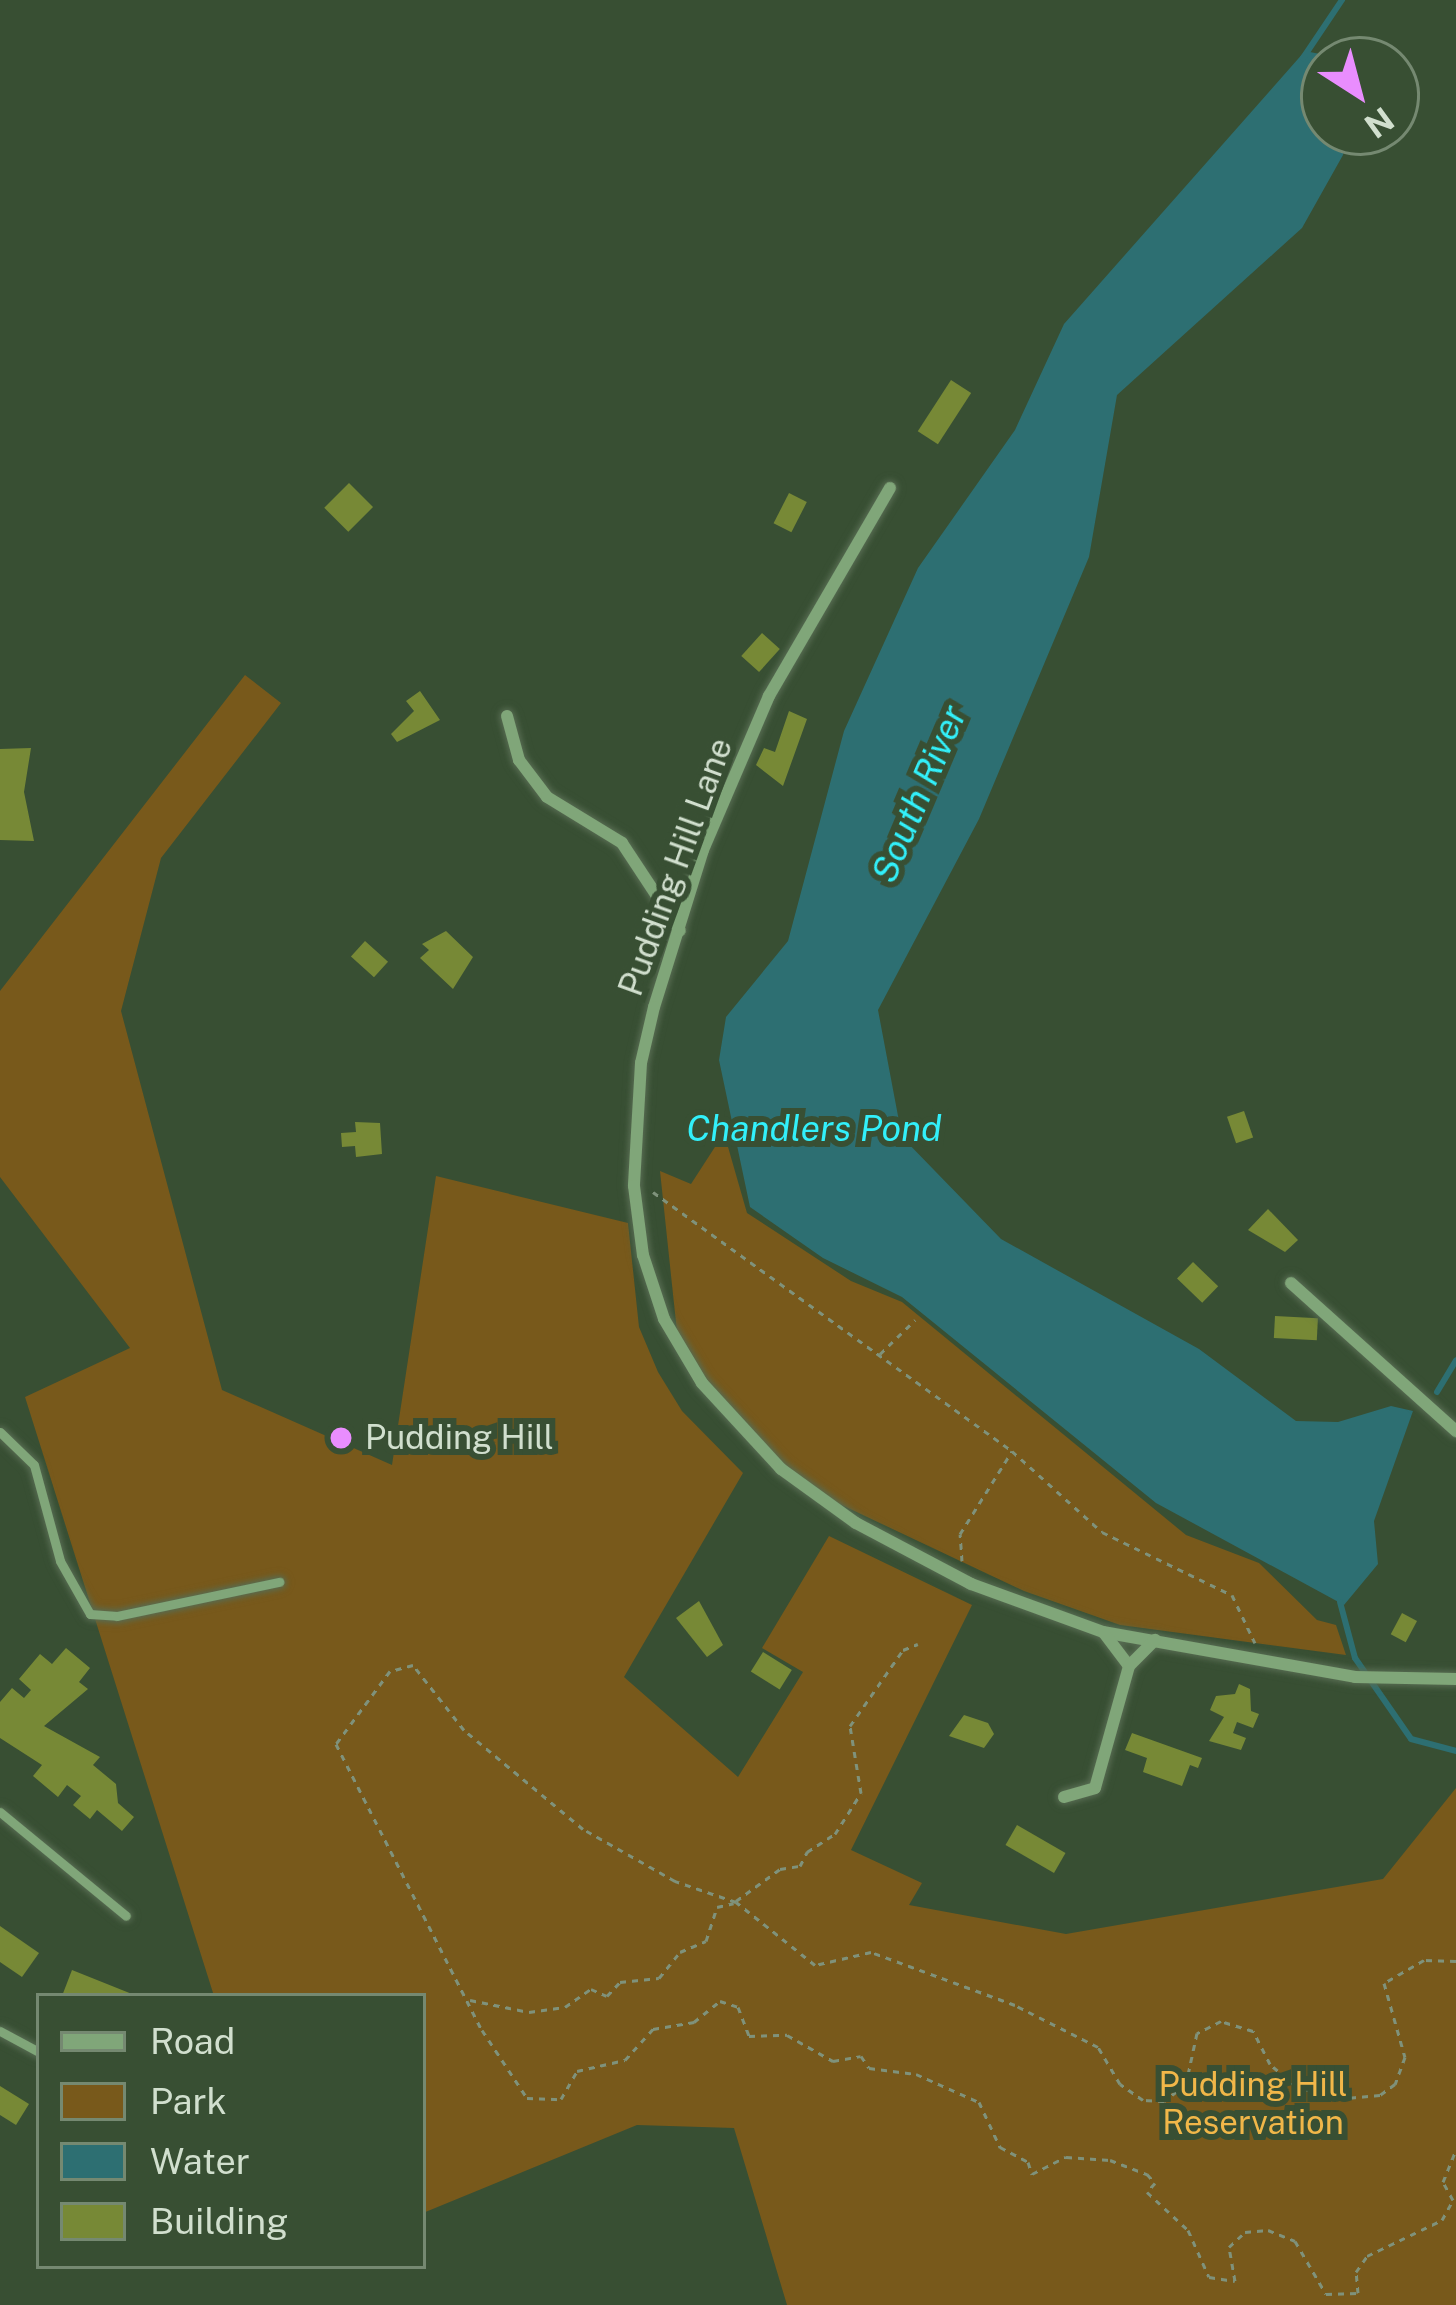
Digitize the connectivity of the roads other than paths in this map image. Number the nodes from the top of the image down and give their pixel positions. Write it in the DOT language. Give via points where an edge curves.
graph roads {
  1 [pos="890,488"];
  2 [pos="507,716"];
  3 [pos="680,931"];
  4 [pos="1292,1283"];
  5 [pos="1452,1426"];
  6 [pos="0,1432"];
  7 [pos="279,1582"];
  8 [pos="1103,1632"];
  9 [pos="1155,1640"];
  10 [pos="1129,1666"];
  11 [pos="1456,1679"];
  12 [pos="1064,1797"];
  13 [pos="0,1812"];
  14 [pos="125,1916"];
  15 [pos="0,2030"];
  16 [pos="36,2050"];
  1 -- 3 [label="street, Pudding Hill Lane" via="769,696 703,850"];
  2 -- 3 [label="street" via="519,760 547,797 622,843"];
  3 -- 8 [label="street, Pudding Hill Lane" via="645,1038 634,1186 647,1271 681,1352 752,1442 845,1516 970,1584"];
  4 -- 5 [label="street"];
  6 -- 7 [label="lane" via="34,1465 60,1561 90,1614"];
  8 -- 9 [label="street, Pudding Hill Lane"];
  8 -- 10 [label="street"];
  9 -- 10 [label="street"];
  9 -- 11 [label="street, Pudding Hill Lane" via="1355,1677"];
  10 -- 12 [label="street" via="1095,1788 1076,1800"];
  13 -- 14 [label="lane"];
  15 -- 16 [label="lane"];
}
